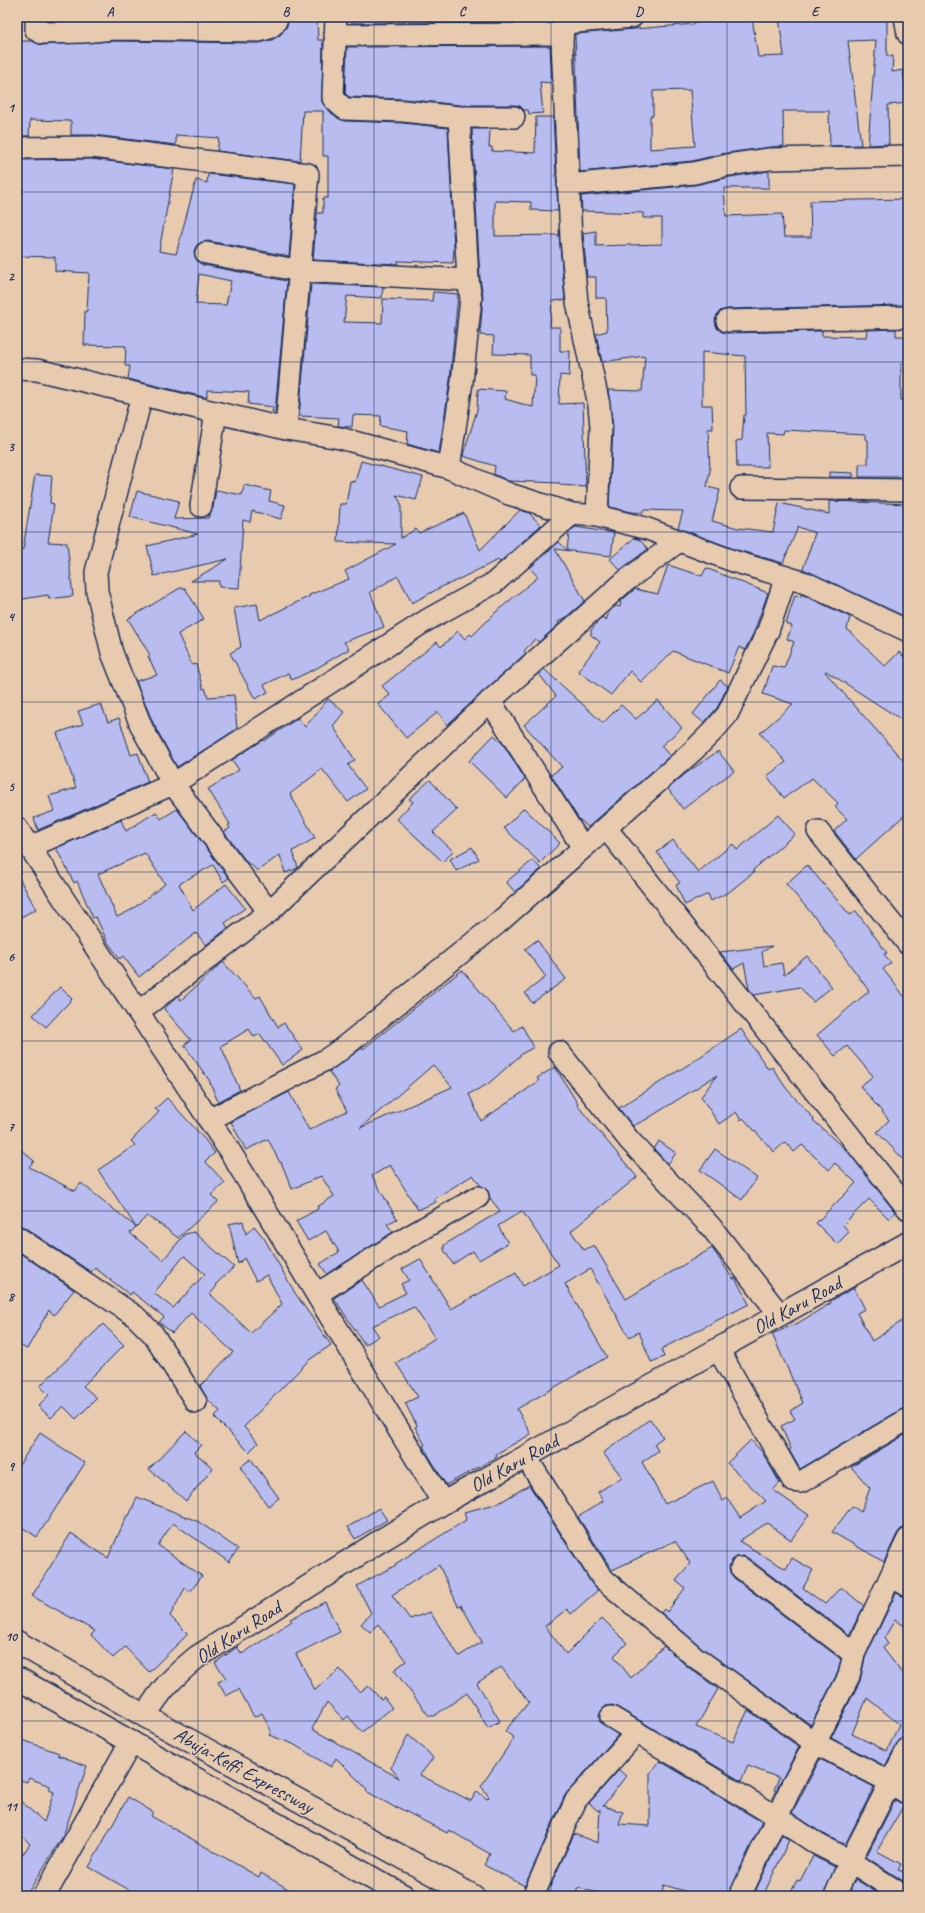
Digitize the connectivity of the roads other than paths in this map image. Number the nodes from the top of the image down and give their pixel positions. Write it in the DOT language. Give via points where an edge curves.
graph roads {
  1 [pos="36,17"];
  2 [pos="277,17"];
  3 [pos="632,17"];
  4 [pos="905,17"];
  5 [pos="563,25"];
  6 [pos="335,26"];
  7 [pos="908,34"];
  8 [pos="459,117"];
  9 [pos="514,117"];
  10 [pos="17,148"];
  11 [pos="908,156"];
  12 [pos="568,185"];
  13 [pos="206,253"];
  14 [pos="301,271"];
  15 [pos="468,280"];
  16 [pos="908,317"];
  17 [pos="727,321"];
  18 [pos="17,369"];
  19 [pos="142,395"];
  20 [pos="216,412"];
  21 [pos="286,429"];
  22 [pos="449,468"];
  23 [pos="741,488"];
  24 [pos="908,490"];
  25 [pos="201,506"];
  26 [pos="572,514"];
  27 [pos="597,516"];
  28 [pos="679,541"];
  29 [pos="786,577"];
  30 [pos="908,631"];
  31 [pos="490,701"];
  32 [pos="173,784"];
  33 [pos="17,828"];
  34 [pos="606,828"];
  35 [pos="818,831"];
  36 [pos="30,847"];
  37 [pos="583,848"];
  38 [pos="270,912"];
  39 [pos="908,944"];
  40 [pos="138,1012"];
  41 [pos="559,1052"];
  42 [pos="209,1120"];
  43 [pos="478,1197"];
  44 [pos="908,1209"];
  45 [pos="17,1237"];
  46 [pos="908,1243"];
  47 [pos="317,1294"];
  48 [pos="780,1315"];
  49 [pos="718,1349"];
  50 [pos="196,1402"];
  51 [pos="908,1419"];
  52 [pos="526,1457"];
  53 [pos="443,1503"];
  54 [pos="908,1539"];
  55 [pos="741,1568"];
  56 [pos="900,1581"];
  57 [pos="17,1642"];
  58 [pos="854,1654"];
  59 [pos="17,1678"];
  60 [pos="145,1716"];
  61 [pos="611,1717"];
  62 [pos="637,1732"];
  63 [pos="131,1742"];
  64 [pos="815,1743"];
  65 [pos="908,1748"];
  66 [pos="890,1782"];
  67 [pos="908,1794"];
  68 [pos="777,1817"];
  69 [pos="850,1861"];
  70 [pos="44,1896"];
  71 [pos="404,1896"];
  72 [pos="473,1896"];
  73 [pos="533,1896"];
  74 [pos="740,1896"];
  75 [pos="835,1896"];
  76 [pos="904,1896"];
  1 -- 2 [label="street" via="36,30 42,33 114,29 259,31 271,27"];
  3 -- 5 [label="street"];
  4 -- 7 [label="street"];
  5 -- 6 [label="street"];
  5 -- 12 [label="street"];
  6 -- 8 [label="street" via="333,98 340,105 346,109 404,111"];
  8 -- 9 [label="street"];
  8 -- 15 [label="street"];
  10 -- 14 [label="street" via="92,147 308,174"];
  11 -- 12 [label="street" via="769,159 694,173"];
  12 -- 27 [label="street" via="577,302 601,420"];
  13 -- 14 [label="street"];
  14 -- 15 [label="street"];
  14 -- 21 [label="street"];
  15 -- 22 [label="street" via="471,298"];
  16 -- 17 [label="street"];
  18 -- 19 [label="street" via="36,370"];
  19 -- 20 [label="street"];
  19 -- 32 [label="street" via="96,572 97,591 112,653 142,728"];
  20 -- 21 [label="street"];
  20 -- 25 [label="street"];
  21 -- 22 [label="street" via="340,438"];
  22 -- 26 [label="street" via="509,494"];
  23 -- 24 [label="street"];
  26 -- 27 [label="street"];
  26 -- 32 [label="street" via="494,583 427,620"];
  27 -- 28 [label="street" via="645,528"];
  28 -- 29 [label="street"];
  28 -- 31 [label="street" via="623,583"];
  29 -- 30 [label="street" via="813,586"];
  29 -- 34 [label="street" via="768,631 727,715 693,751"];
  31 -- 37 [label="street"];
  31 -- 38 [label="street"];
  32 -- 36 [label="street"];
  32 -- 38 [label="street"];
  33 -- 36 [label="street"];
  34 -- 37 [label="street"];
  34 -- 44 [label="street"];
  35 -- 39 [label="street"];
  36 -- 40 [label="street"];
  37 -- 42 [label="street" via="498,923 340,1050"];
  38 -- 40 [label="street"];
  40 -- 42 [label="street"];
  41 -- 48 [label="street" via="629,1140 711,1227"];
  42 -- 47 [label="street"];
  43 -- 47 [label="street" via="401,1241"];
  45 -- 50 [label="street" via="135,1316 154,1334"];
  46 -- 48 [label="main road, Old Karu Road"];
  47 -- 53 [label="street"];
  48 -- 49 [label="main road, Old Karu Road"];
  49 -- 51 [label="street" via="793,1481 801,1482"];
  49 -- 52 [label="main road, Old Karu Road"];
  52 -- 53 [label="main road, Old Karu Road"];
  52 -- 64 [label="street" via="602,1578 695,1657"];
  53 -- 60 [label="main road, Old Karu Road" via="197,1657 159,1693"];
  54 -- 56 [label="street"];
  55 -- 58 [label="street"];
  56 -- 58 [label="street"];
  57 -- 60 [label="main road, Abuja-Keffi Expressway"];
  58 -- 64 [label="street" via="849,1676"];
  59 -- 63 [label="main road, Abuja-Keffi Expressway"];
  60 -- 72 [label="main road, Abuja-Keffi Expressway"];
  61 -- 62 [label="street"];
  62 -- 68 [label="street"];
  62 -- 73 [label="street" via="576,1800"];
  63 -- 70 [label="main road"];
  63 -- 71 [label="main road, Abuja-Keffi Expressway"];
  64 -- 66 [label="street"];
  64 -- 68 [label="street"];
  65 -- 66 [label="street"];
  66 -- 67 [label="street"];
  66 -- 69 [label="street"];
  68 -- 69 [label="street" via="817,1844"];
  68 -- 74 [label="street"];
  69 -- 75 [label="street"];
  69 -- 76 [label="street"];
}
